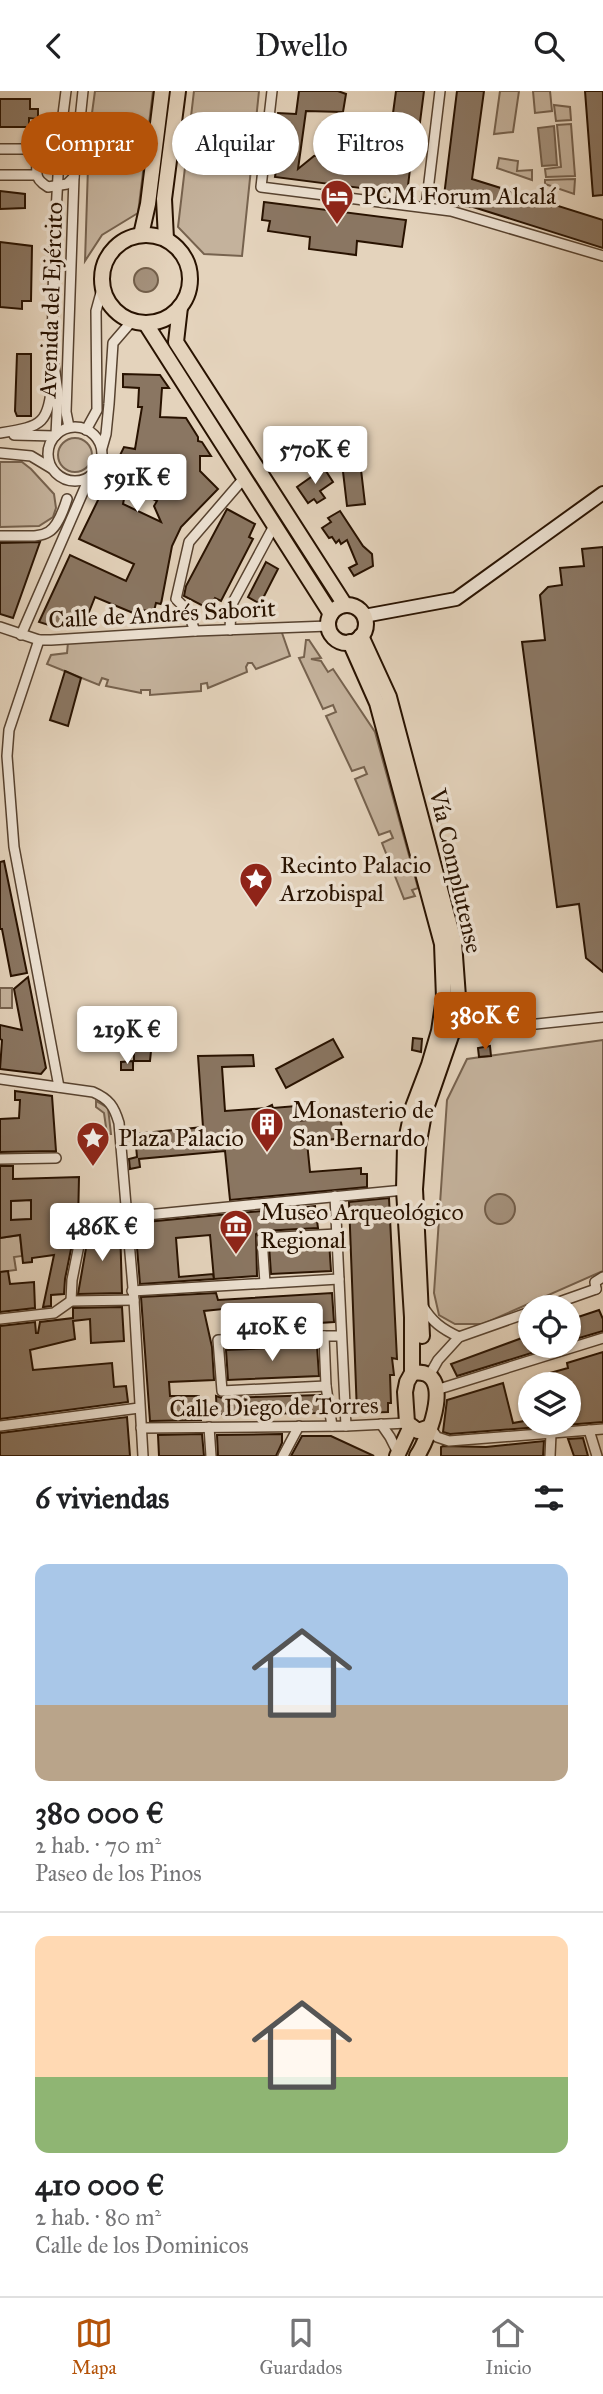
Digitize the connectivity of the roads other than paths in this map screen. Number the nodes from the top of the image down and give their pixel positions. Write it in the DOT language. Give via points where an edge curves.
graph roads {
  1 [pos="66,91"];
  2 [pos="83,91"];
  3 [pos="162,91"];
  4 [pos="178,91"];
  5 [pos="272,91"];
  6 [pos="440,91"];
  7 [pos="63,112"];
  8 [pos="81,112"];
  9 [pos="0,149"];
  10 [pos="21,149"];
  11 [pos="0,175"];
  12 [pos="21,175"];
  13 [pos="37,175"];
  14 [pos="58,175"];
  15 [pos="74,177"];
  16 [pos="57,187"];
  17 [pos="426,207"];
  18 [pos="141,235"];
  19 [pos="166,239"];
  20 [pos="603,256"];
  21 [pos="102,289"];
  22 [pos="180,307"];
  23 [pos="139,322"];
  24 [pos="54,370"];
  25 [pos="69,427"];
  26 [pos="86,430"];
  27 [pos="0,434"];
  28 [pos="55,435"];
  29 [pos="101,449"];
  30 [pos="0,453"];
  31 [pos="52,468"];
  32 [pos="90,476"];
  33 [pos="61,477"];
  34 [pos="245,477"];
  35 [pos="603,492"];
  36 [pos="67,499"];
  37 [pos="275,524"];
  38 [pos="66,532"];
  39 [pos="0,536"];
  40 [pos="345,605"];
  41 [pos="364,616"];
  42 [pos="330,620"];
  43 [pos="0,627"];
  44 [pos="230,630"];
  45 [pos="195,631"];
  46 [pos="21,635"];
  47 [pos="39,639"];
  48 [pos="355,639"];
  49 [pos="5,730"];
  50 [pos="603,1017"];
  51 [pos="452,1033"];
  52 [pos="0,1079"];
  53 [pos="59,1087"];
  54 [pos="0,1159"];
  55 [pos="56,1159"];
  56 [pos="404,1190"];
  57 [pos="335,1196"];
  58 [pos="126,1217"];
  59 [pos="82,1230"];
  60 [pos="337,1234"];
  61 [pos="603,1277"];
  62 [pos="339,1279"];
  63 [pos="265,1283"];
  64 [pos="599,1292"];
  65 [pos="133,1296"];
  66 [pos="581,1297"];
  67 [pos="71,1301"];
  68 [pos="422,1305"];
  69 [pos="518,1316"];
  70 [pos="0,1318"];
  71 [pos="324,1336"];
  72 [pos="341,1336"];
  73 [pos="459,1337"];
  74 [pos="603,1338"];
  75 [pos="421,1374"];
  76 [pos="326,1386"];
  77 [pos="436,1390"];
  78 [pos="139,1408"];
  79 [pos="381,1424"];
  80 [pos="409,1425"];
  81 [pos="0,1426"];
  82 [pos="299,1426"];
  83 [pos="332,1426"];
  84 [pos="346,1426"];
  85 [pos="209,1427"];
  86 [pos="430,1427"];
  87 [pos="141,1428"];
  88 [pos="603,1429"];
  89 [pos="589,1430"];
  90 [pos="581,1431"];
  91 [pos="536,1435"];
  92 [pos="551,1435"];
  93 [pos="398,1455"];
  94 [pos="143,1456"];
  95 [pos="211,1456"];
  96 [pos="283,1456"];
  97 [pos="417,1456"];
  98 [pos="551,1456"];
  99 [pos="597,1456"];
  1 -- 7 [label="street, Avenida del Ejército"];
  2 -- 8 [label="street, Avenida del Ejército"];
  3 -- 18 [label="main road"];
  4 -- 19 [label="main road" via="163,199"];
  5 -- 17 [label="street" via="261,187"];
  6 -- 17 [label="street"];
  9 -- 10 [label="street"];
  11 -- 12 [label="street, Avenida del Ejército"];
  13 -- 16 [label="street" via="48,187"];
  14 -- 16 [label="street, Avenida del Ejército"];
  15 -- 16 [label="street"];
  15 -- 25 [label="street, Avenida del Ejército"];
  16 -- 24 [label="street, Avenida del Ejército"];
  17 -- 20 [label="street"];
  18 -- 19 [label="main road"];
  18 -- 21 [label="main road" via="113,250"];
  19 -- 22 [label="main road" via="181,251 188,265 191,280"];
  21 -- 23 [label="main road" via="113,308"];
  21 -- 26 [label="street" via="96,311 97,410"];
  22 -- 23 [label="main road" via="158,322"];
  22 -- 40 [label="main road" via="176,342"];
  23 -- 29 [label="street" via="113,343"];
  23 -- 34 [label="main road"];
  24 -- 27 [label="street, Avenida del Ejército" via="49,408 42,421 29,429"];
  24 -- 28 [label="street, Avenida del Ejército" via="58,393"];
  25 -- 26 [label="street"];
  25 -- 28 [label="street"];
  26 -- 29 [label="street"];
  27 -- 28 [label="street"];
  28 -- 31 [label="street" via="48,452"];
  29 -- 32 [label="street" via="99,464"];
  30 -- 31 [label="street" via="31,456"];
  31 -- 33 [label="street"];
  32 -- 33 [label="street" via="75,481"];
  32 -- 38 [label="street"];
  33 -- 36 [label="street"];
  34 -- 37 [label="main road"];
  34 -- 45 [label="street" via="189,542 176,599 187,610"];
  35 -- 41 [label="street" via="456,599"];
  36 -- 38 [label="street"];
  36 -- 39 [label="street" via="54,530 44,535"];
  37 -- 42 [label="main road"];
  37 -- 44 [label="street" via="231,607"];
  38 -- 46 [label="street"];
  40 -- 41 [label="main road"];
  40 -- 42 [label="main road"];
  41 -- 48 [label="main road" via="365,625"];
  42 -- 44 [label="street, Calle de Andrés Saborit"];
  42 -- 48 [label="main road" via="337,639"];
  43 -- 46 [label="street, Calle de Andrés Saborit"];
  44 -- 45 [label="street, Calle de Andrés Saborit"];
  45 -- 47 [label="street, Calle de Andrés Saborit"];
  46 -- 47 [label="street, Calle de Andrés Saborit"];
  47 -- 49 [label="street"];
  48 -- 51 [label="main road, Vía Complutense" via="389,697 454,942 458,997"];
  48 -- 56 [label="main road, Vía Complutense" via="377,703 442,944 444,998 405,1145"];
  49 -- 53 [label="street" via="14,847"];
  50 -- 51 [label="street"];
  51 -- 68 [label="main road, Vía Complutense" via="424,1114 418,1147 415,1189"];
  52 -- 53 [label="street"];
  53 -- 58 [label="street" via="93,1092 115,1108"];
  54 -- 55 [label="street"];
  56 -- 57 [label="street"];
  56 -- 75 [label="main road, Vía Complutense" via="412,1317"];
  57 -- 58 [label="street"];
  57 -- 60 [label="street"];
  58 -- 65 [label="street"];
  59 -- 67 [label="street"];
  60 -- 62 [label="street"];
  60 -- 63 [label="street" via="262,1238"];
  61 -- 64 [label="street" via="595,1282"];
  62 -- 63 [label="street"];
  62 -- 72 [label="street"];
  63 -- 65 [label="street"];
  64 -- 66 [label="street"];
  65 -- 67 [label="street"];
  65 -- 78 [label="street"];
  67 -- 70 [label="street" via="54,1313"];
  68 -- 73 [label="street" via="439,1327"];
  68 -- 75 [label="main road, Vía Complutense"];
  69 -- 73 [label="street"];
  71 -- 72 [label="street"];
  71 -- 76 [label="street"];
  71 -- 76 [label="street" via="218,1340 222,1391"];
  72 -- 84 [label="street"];
  73 -- 75 [label="street"];
  74 -- 77 [label="street"];
  75 -- 77 [label="main road"];
  75 -- 80 [label="main road" via="407,1382"];
  76 -- 83 [label="street"];
  77 -- 86 [label="main road"];
  78 -- 81 [label="street"];
  78 -- 87 [label="street"];
  79 -- 80 [label="street, Calle Diego de Torres"];
  79 -- 84 [label="street, Calle Diego de Torres"];
  79 -- 93 [label="street"];
  80 -- 86 [label="main road" via="418,1431"];
  80 -- 93 [label="main road"];
  82 -- 83 [label="street, Calle Diego de Torres"];
  82 -- 85 [label="street, Calle Diego de Torres"];
  82 -- 96 [label="street"];
  83 -- 84 [label="street, Calle Diego de Torres"];
  85 -- 87 [label="street, Calle Diego de Torres"];
  85 -- 95 [label="street"];
  86 -- 91 [label="street" via="437,1437 449,1441"];
  86 -- 97 [label="main road"];
  87 -- 94 [label="street"];
  88 -- 89 [label="street"];
  89 -- 90 [label="street"];
  89 -- 99 [label="street"];
  92 -- 98 [label="street"];
}
